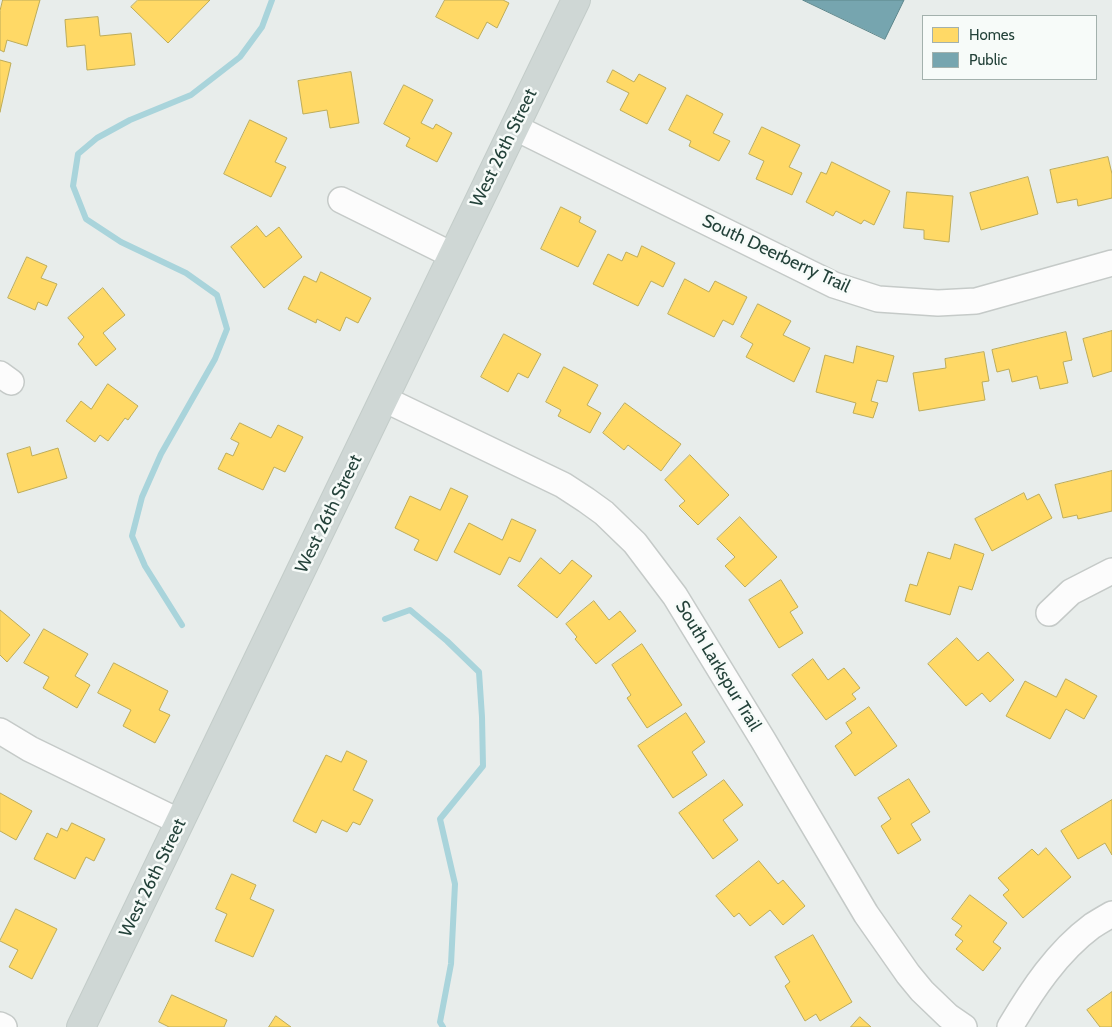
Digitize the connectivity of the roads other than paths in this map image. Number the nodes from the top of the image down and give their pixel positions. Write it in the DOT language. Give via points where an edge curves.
graph roads {
  1 [pos="576,0"];
  2 [pos="514,127"];
  3 [pos="341,200"];
  4 [pos="452,255"];
  5 [pos="1112,263"];
  6 [pos="384,399"];
  7 [pos="1112,570"];
  8 [pos="1049,613"];
  9 [pos="0,730"];
  10 [pos="180,822"];
  11 [pos="1112,914"];
  12 [pos="0,1025"];
  13 [pos="4,1027"];
  14 [pos="81,1027"];
  15 [pos="964,1027"];
  16 [pos="1010,1027"];
  1 -- 2 [label="main road, West 26th Street"];
  2 -- 4 [label="main road, West 26th Street"];
  2 -- 5 [label="street, South Deerberry Trail" via="834,285 878,299 938,304 976,301"];
  3 -- 4 [label="street"];
  4 -- 6 [label="main road, West 26th Street"];
  6 -- 10 [label="main road, West 26th Street"];
  6 -- 15 [label="street, South Larkspur Trail" via="563,486 604,513 635,543 675,596 866,914 922,991"];
  7 -- 8 [label="street" via="1071,592"];
  9 -- 10 [label="street" via="30,749"];
  10 -- 14 [label="main road, West 26th Street"];
  11 -- 16 [label="street" via="1067,947 1024,1003"];
  12 -- 13 [label="street"];
}
